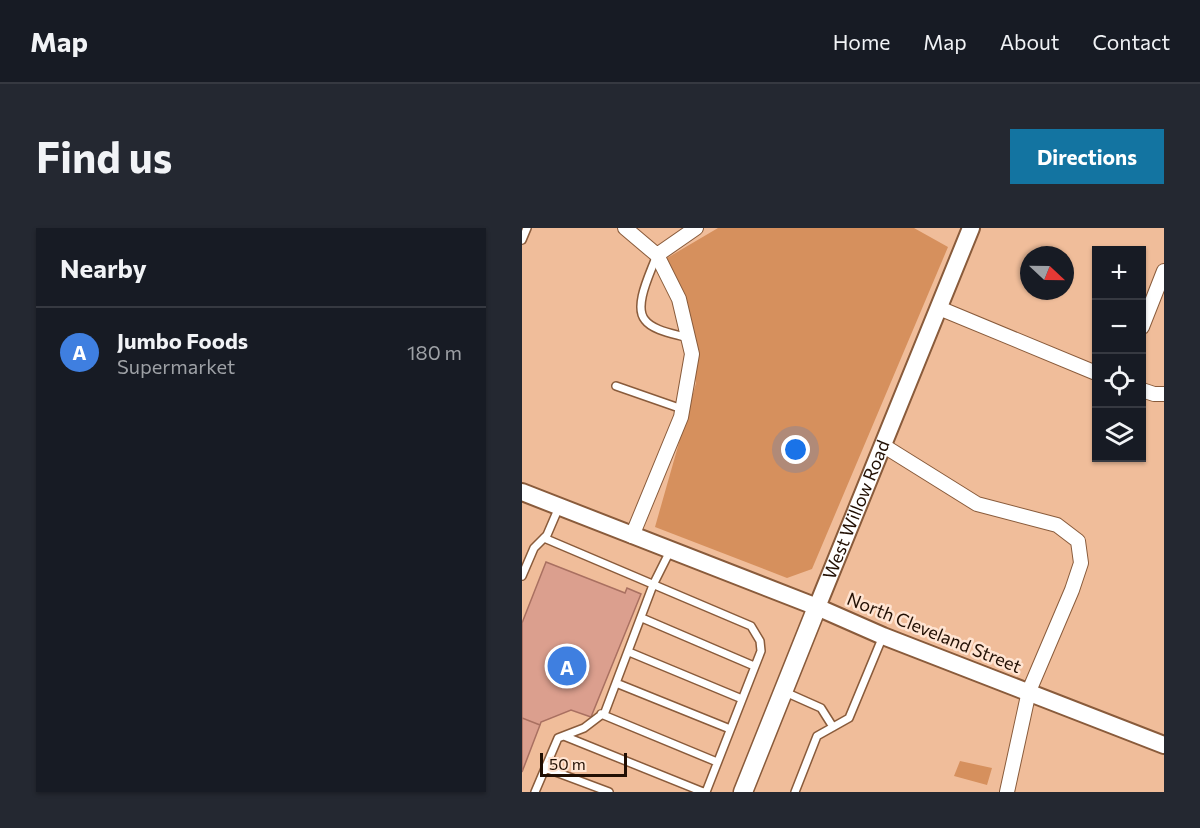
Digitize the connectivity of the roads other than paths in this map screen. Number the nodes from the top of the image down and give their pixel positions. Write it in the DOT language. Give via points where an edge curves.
graph roads {
  1 [pos="527,228"];
  2 [pos="625,228"];
  3 [pos="696,228"];
  4 [pos="967,229"];
  5 [pos="522,240"];
  6 [pos="657,255"];
  7 [pos="1164,271"];
  8 [pos="939,308"];
  9 [pos="1146,317"];
  10 [pos="688,338"];
  11 [pos="1092,371"];
  12 [pos="616,386"];
  13 [pos="1146,391"];
  14 [pos="1164,394"];
  15 [pos="682,409"];
  16 [pos="884,446"];
  17 [pos="522,492"];
  18 [pos="558,507"];
  19 [pos="632,536"];
  20 [pos="544,538"];
  21 [pos="670,551"];
  22 [pos="522,576"];
  23 [pos="653,585"];
  24 [pos="817,607"];
  25 [pos="642,618"];
  26 [pos="883,636"];
  27 [pos="629,652"];
  28 [pos="754,666"];
  29 [pos="616,683"];
  30 [pos="782,691"];
  31 [pos="1029,691"];
  32 [pos="742,699"];
  33 [pos="602,714"];
  34 [pos="833,727"];
  35 [pos="730,729"];
  36 [pos="563,736"];
  37 [pos="1164,745"];
  38 [pos="717,762"];
  39 [pos="545,768"];
  40 [pos="535,792"];
  41 [pos="609,792"];
  42 [pos="704,792"];
  43 [pos="742,792"];
  44 [pos="795,792"];
  45 [pos="1008,792"];
  1 -- 5 [label="lane"];
  2 -- 6 [label="street"];
  3 -- 6 [label="street"];
  4 -- 8 [label="street, West Willow Road"];
  6 -- 10 [label="street" via="679,299"];
  6 -- 10 [label="lane" via="640,302 641,313 654,327"];
  7 -- 9 [label="street"];
  8 -- 11 [label="street"];
  8 -- 16 [label="street, West Willow Road"];
  10 -- 15 [label="street" via="692,354"];
  12 -- 15 [label="lane"];
  13 -- 14 [label="street"];
  15 -- 19 [label="street"];
  16 -- 24 [label="street, West Willow Road"];
  16 -- 31 [label="street" via="977,504 1058,525 1078,541 1081,563"];
  17 -- 18 [label="street, North Cleveland Street"];
  18 -- 19 [label="street, North Cleveland Street"];
  18 -- 20 [label="lane"];
  19 -- 21 [label="street, North Cleveland Street"];
  20 -- 22 [label="lane" via="534,548"];
  20 -- 23 [label="lane"];
  21 -- 23 [label="lane"];
  21 -- 24 [label="street, North Cleveland Street"];
  23 -- 25 [label="lane"];
  23 -- 28 [label="lane" via="751,626 760,640"];
  24 -- 26 [label="street, North Cleveland Street"];
  24 -- 30 [label="main road, West Willow Road"];
  25 -- 27 [label="lane"];
  25 -- 28 [label="lane"];
  26 -- 31 [label="street, North Cleveland Street"];
  26 -- 34 [label="lane" via="849,718"];
  27 -- 29 [label="lane"];
  27 -- 32 [label="lane"];
  28 -- 32 [label="lane"];
  29 -- 33 [label="lane"];
  29 -- 35 [label="lane"];
  30 -- 34 [label="lane" via="821,708"];
  30 -- 43 [label="main road, West Willow Road"];
  31 -- 37 [label="street, North Cleveland Street"];
  31 -- 45 [label="street"];
  32 -- 35 [label="lane"];
  33 -- 36 [label="lane" via="584,728"];
  33 -- 38 [label="lane"];
  34 -- 44 [label="lane" via="818,736"];
  35 -- 38 [label="lane"];
  36 -- 39 [label="lane" via="558,738"];
  36 -- 42 [label="lane"];
  38 -- 42 [label="lane"];
  39 -- 40 [label="lane"];
  39 -- 41 [label="lane"];
}
